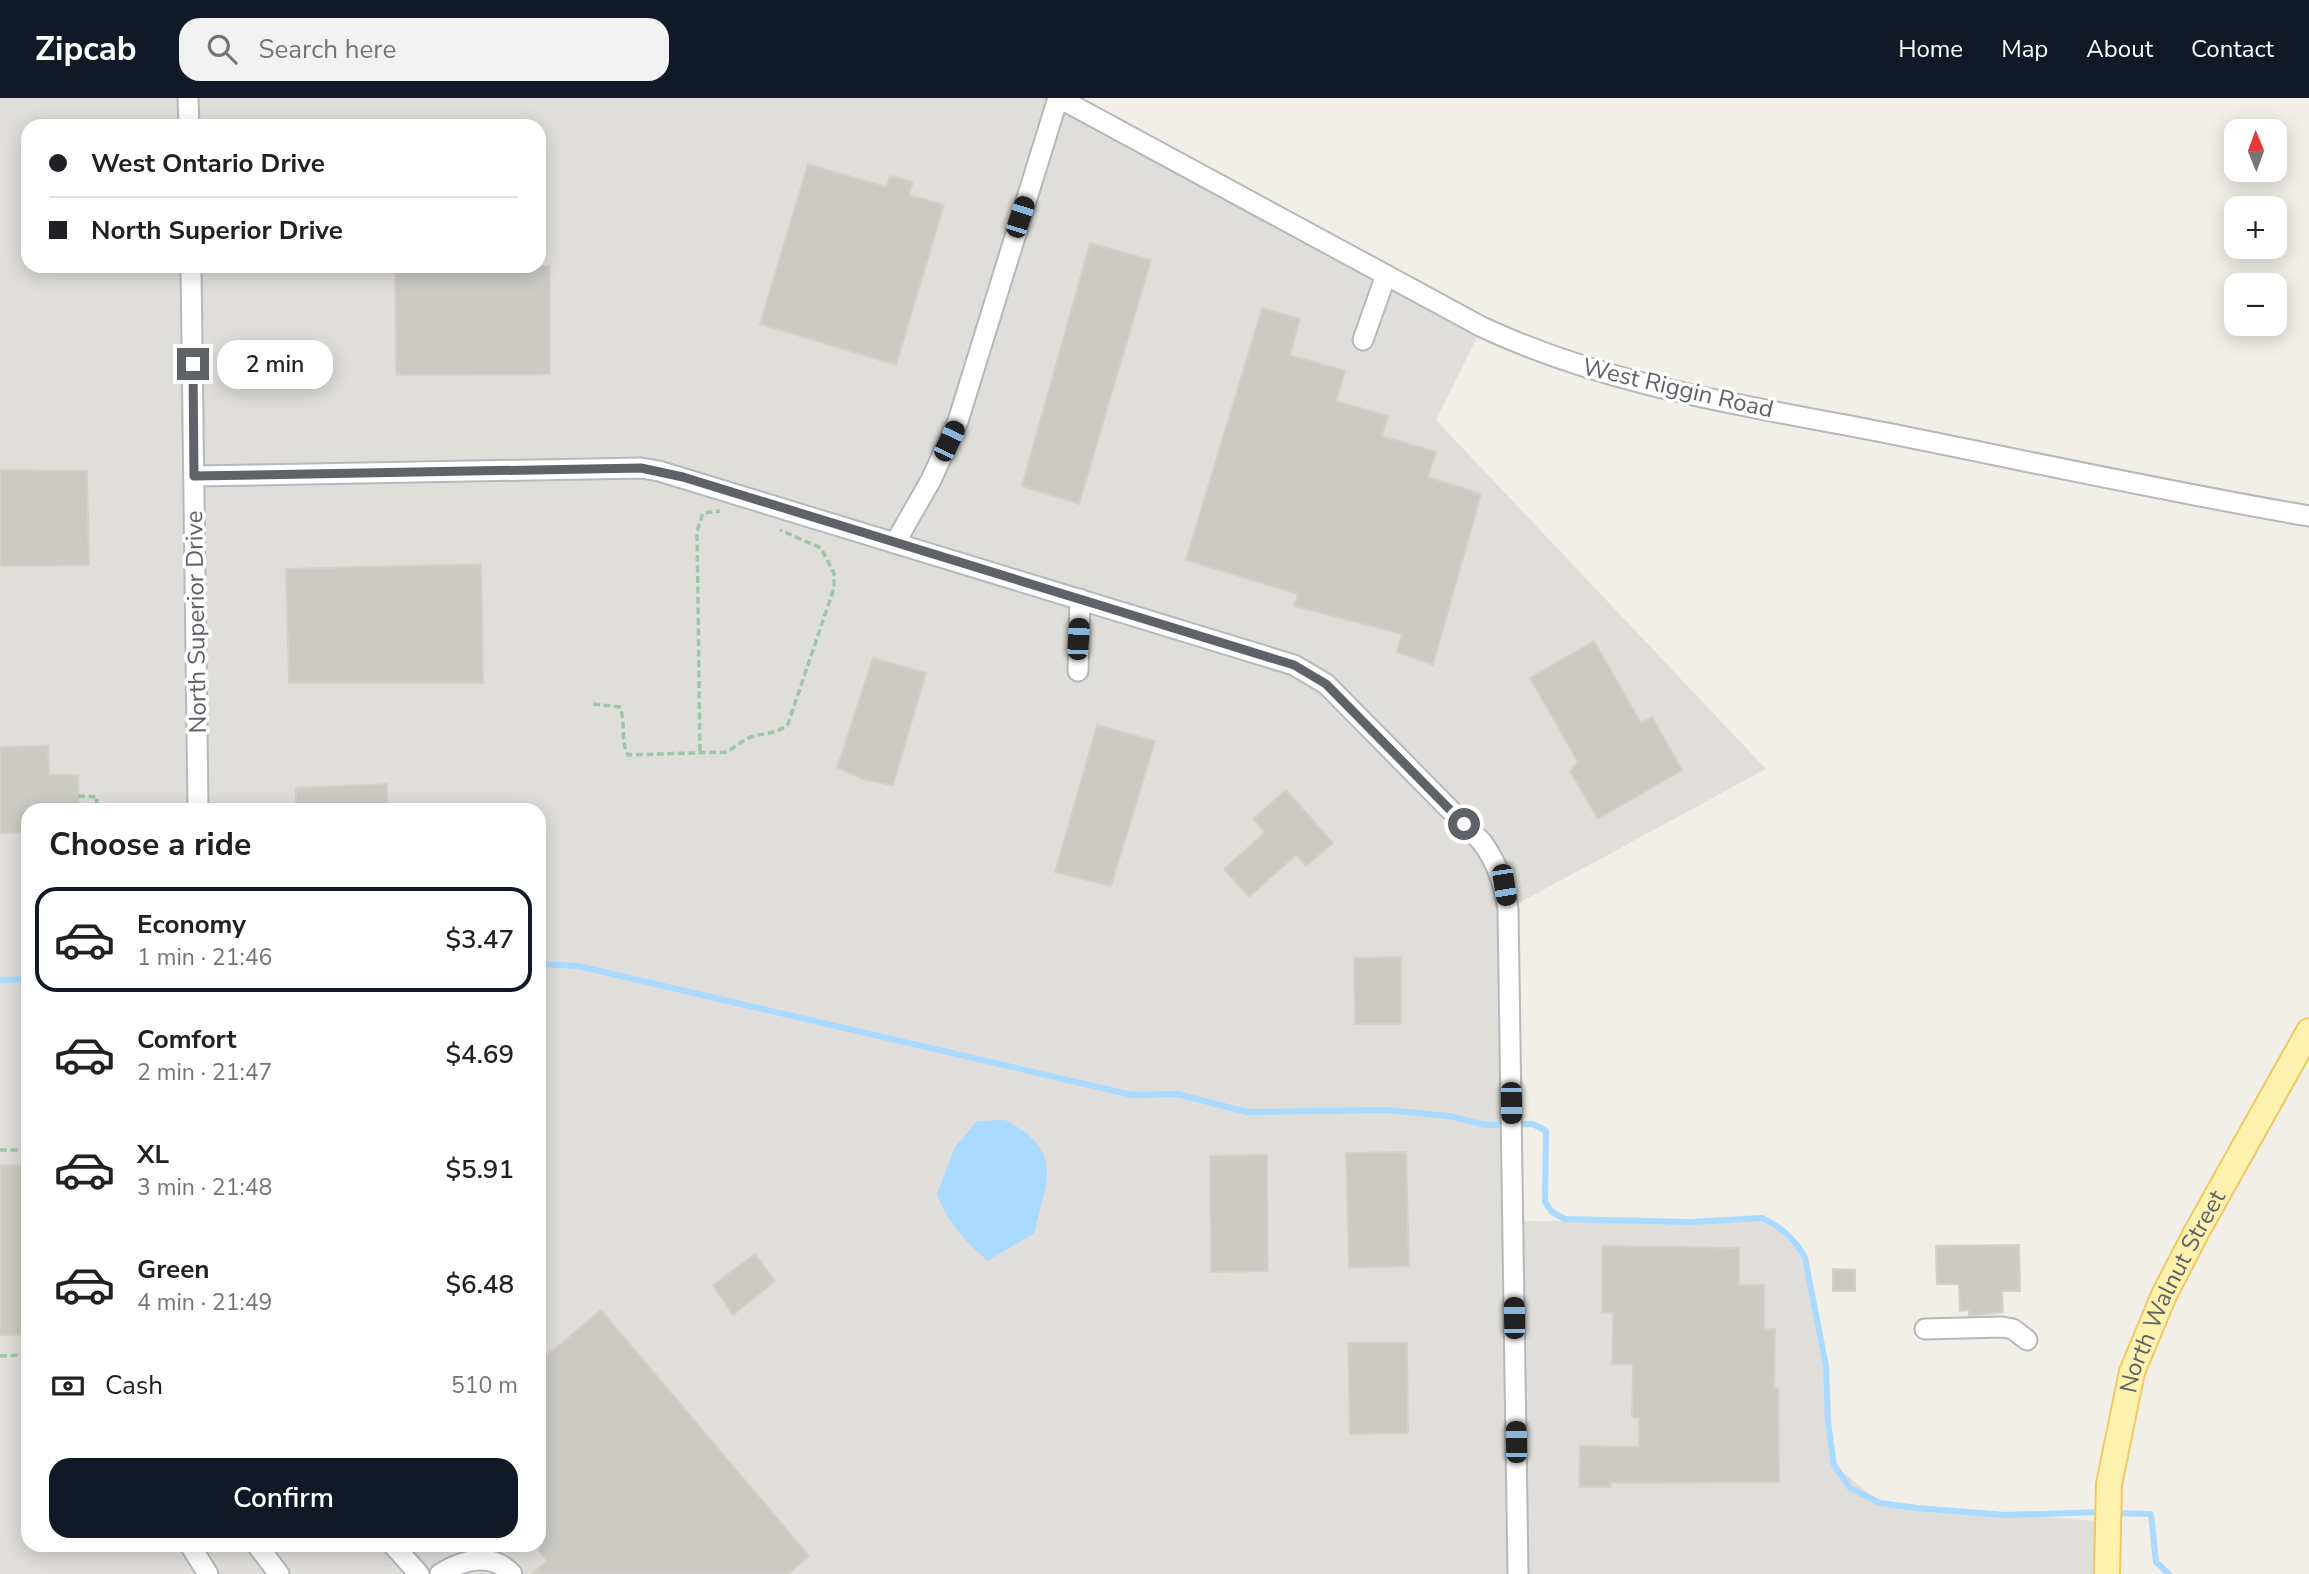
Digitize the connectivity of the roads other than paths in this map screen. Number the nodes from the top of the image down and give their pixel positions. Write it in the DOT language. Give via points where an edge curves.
graph roads {
  1 [pos="188,98"];
  2 [pos="1058,98"];
  3 [pos="189,119"];
  4 [pos="191,273"];
  5 [pos="1385,275"];
  6 [pos="1363,340"];
  7 [pos="194,476"];
  8 [pos="2309,516"];
  9 [pos="895,543"];
  10 [pos="1080,600"];
  11 [pos="1078,671"];
  12 [pos="198,803"];
  13 [pos="2309,1031"];
  14 [pos="1925,1329"];
  15 [pos="2027,1340"];
  16 [pos="194,1552"];
  17 [pos="262,1552"];
  18 [pos="399,1552"];
  19 [pos="208,1574"];
  20 [pos="279,1574"];
  21 [pos="419,1574"];
  22 [pos="440,1574"];
  23 [pos="513,1574"];
  24 [pos="1518,1574"];
  25 [pos="2107,1574"];
  1 -- 3 [label="street"];
  2 -- 5 [label="street, West Riggin Road"];
  2 -- 9 [label="street" via="958,421"];
  4 -- 7 [label="street, North Superior Drive"];
  5 -- 6 [label="street"];
  5 -- 8 [label="street, West Riggin Road" via="1529,349 1639,384"];
  7 -- 9 [label="street" via="641,468"];
  7 -- 12 [label="street, North Superior Drive"];
  9 -- 10 [label="street"];
  10 -- 11 [label="street"];
  10 -- 24 [label="street" via="1294,665 1326,684 1482,842 1500,872 1508,909"];
  13 -- 25 [label="main road, North Walnut Street" via="2199,1228 2148,1331 2124,1403 2108,1497"];
  14 -- 15 [label="street" via="2001,1327 2013,1329"];
  16 -- 19 [label="street"];
  17 -- 20 [label="street"];
  18 -- 21 [label="street"];
  22 -- 23 [label="street" via="466,1561 488,1560"];
}
